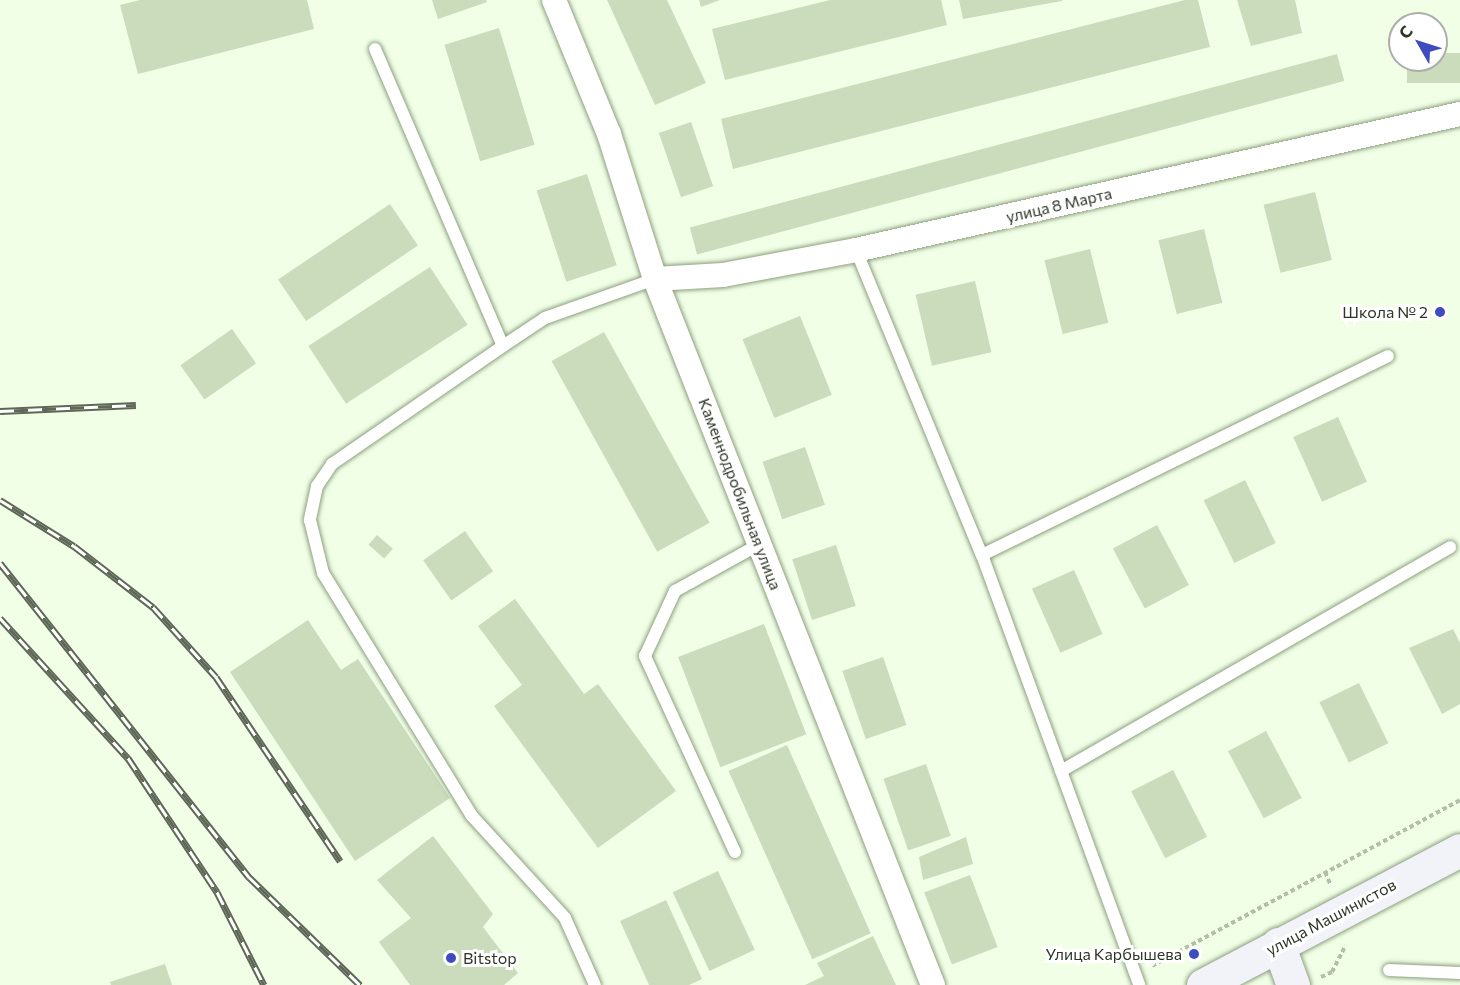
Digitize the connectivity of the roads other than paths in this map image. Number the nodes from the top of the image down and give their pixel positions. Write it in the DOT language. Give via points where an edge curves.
graph roads {
  1 [pos="554,0"];
  2 [pos="375,49"];
  3 [pos="1460,114"];
  4 [pos="856,250"];
  5 [pos="655,279"];
  6 [pos="503,346"];
  7 [pos="1388,356"];
  8 [pos="760,544"];
  9 [pos="1450,547"];
  10 [pos="982,555"];
  11 [pos="1061,771"];
  12 [pos="1460,850"];
  13 [pos="735,852"];
  14 [pos="1278,944"];
  15 [pos="1389,970"];
  16 [pos="1460,973"];
  17 [pos="1137,980"];
  18 [pos="594,985"];
  19 [pos="933,985"];
  20 [pos="1203,985"];
  21 [pos="1293,985"];
  1 -- 5 [label="street, Каменнодробильная улица" via="609,134"];
  2 -- 6 [label="lane"];
  3 -- 4 [label="street, улица 8 Марта"];
  4 -- 5 [label="street, улица 8 Марта" via="723,275"];
  4 -- 10 [label="lane"];
  5 -- 6 [label="lane" via="545,318"];
  5 -- 8 [label="street, Каменнодробильная улица"];
  6 -- 18 [label="lane" via="332,464 317,486 310,520 323,573 472,816 565,918"];
  7 -- 10 [label="lane"];
  8 -- 13 [label="lane" via="675,591 645,656"];
  8 -- 19 [label="street, Каменнодробильная улица"];
  9 -- 11 [label="lane"];
  10 -- 11 [label="lane"];
  11 -- 17 [label="lane"];
  12 -- 14 [label="main road, улица Машинистов"];
  14 -- 20 [label="main road, улица Машинистов"];
  14 -- 21 [label="main road"];
  15 -- 16 [label="lane"];
}
